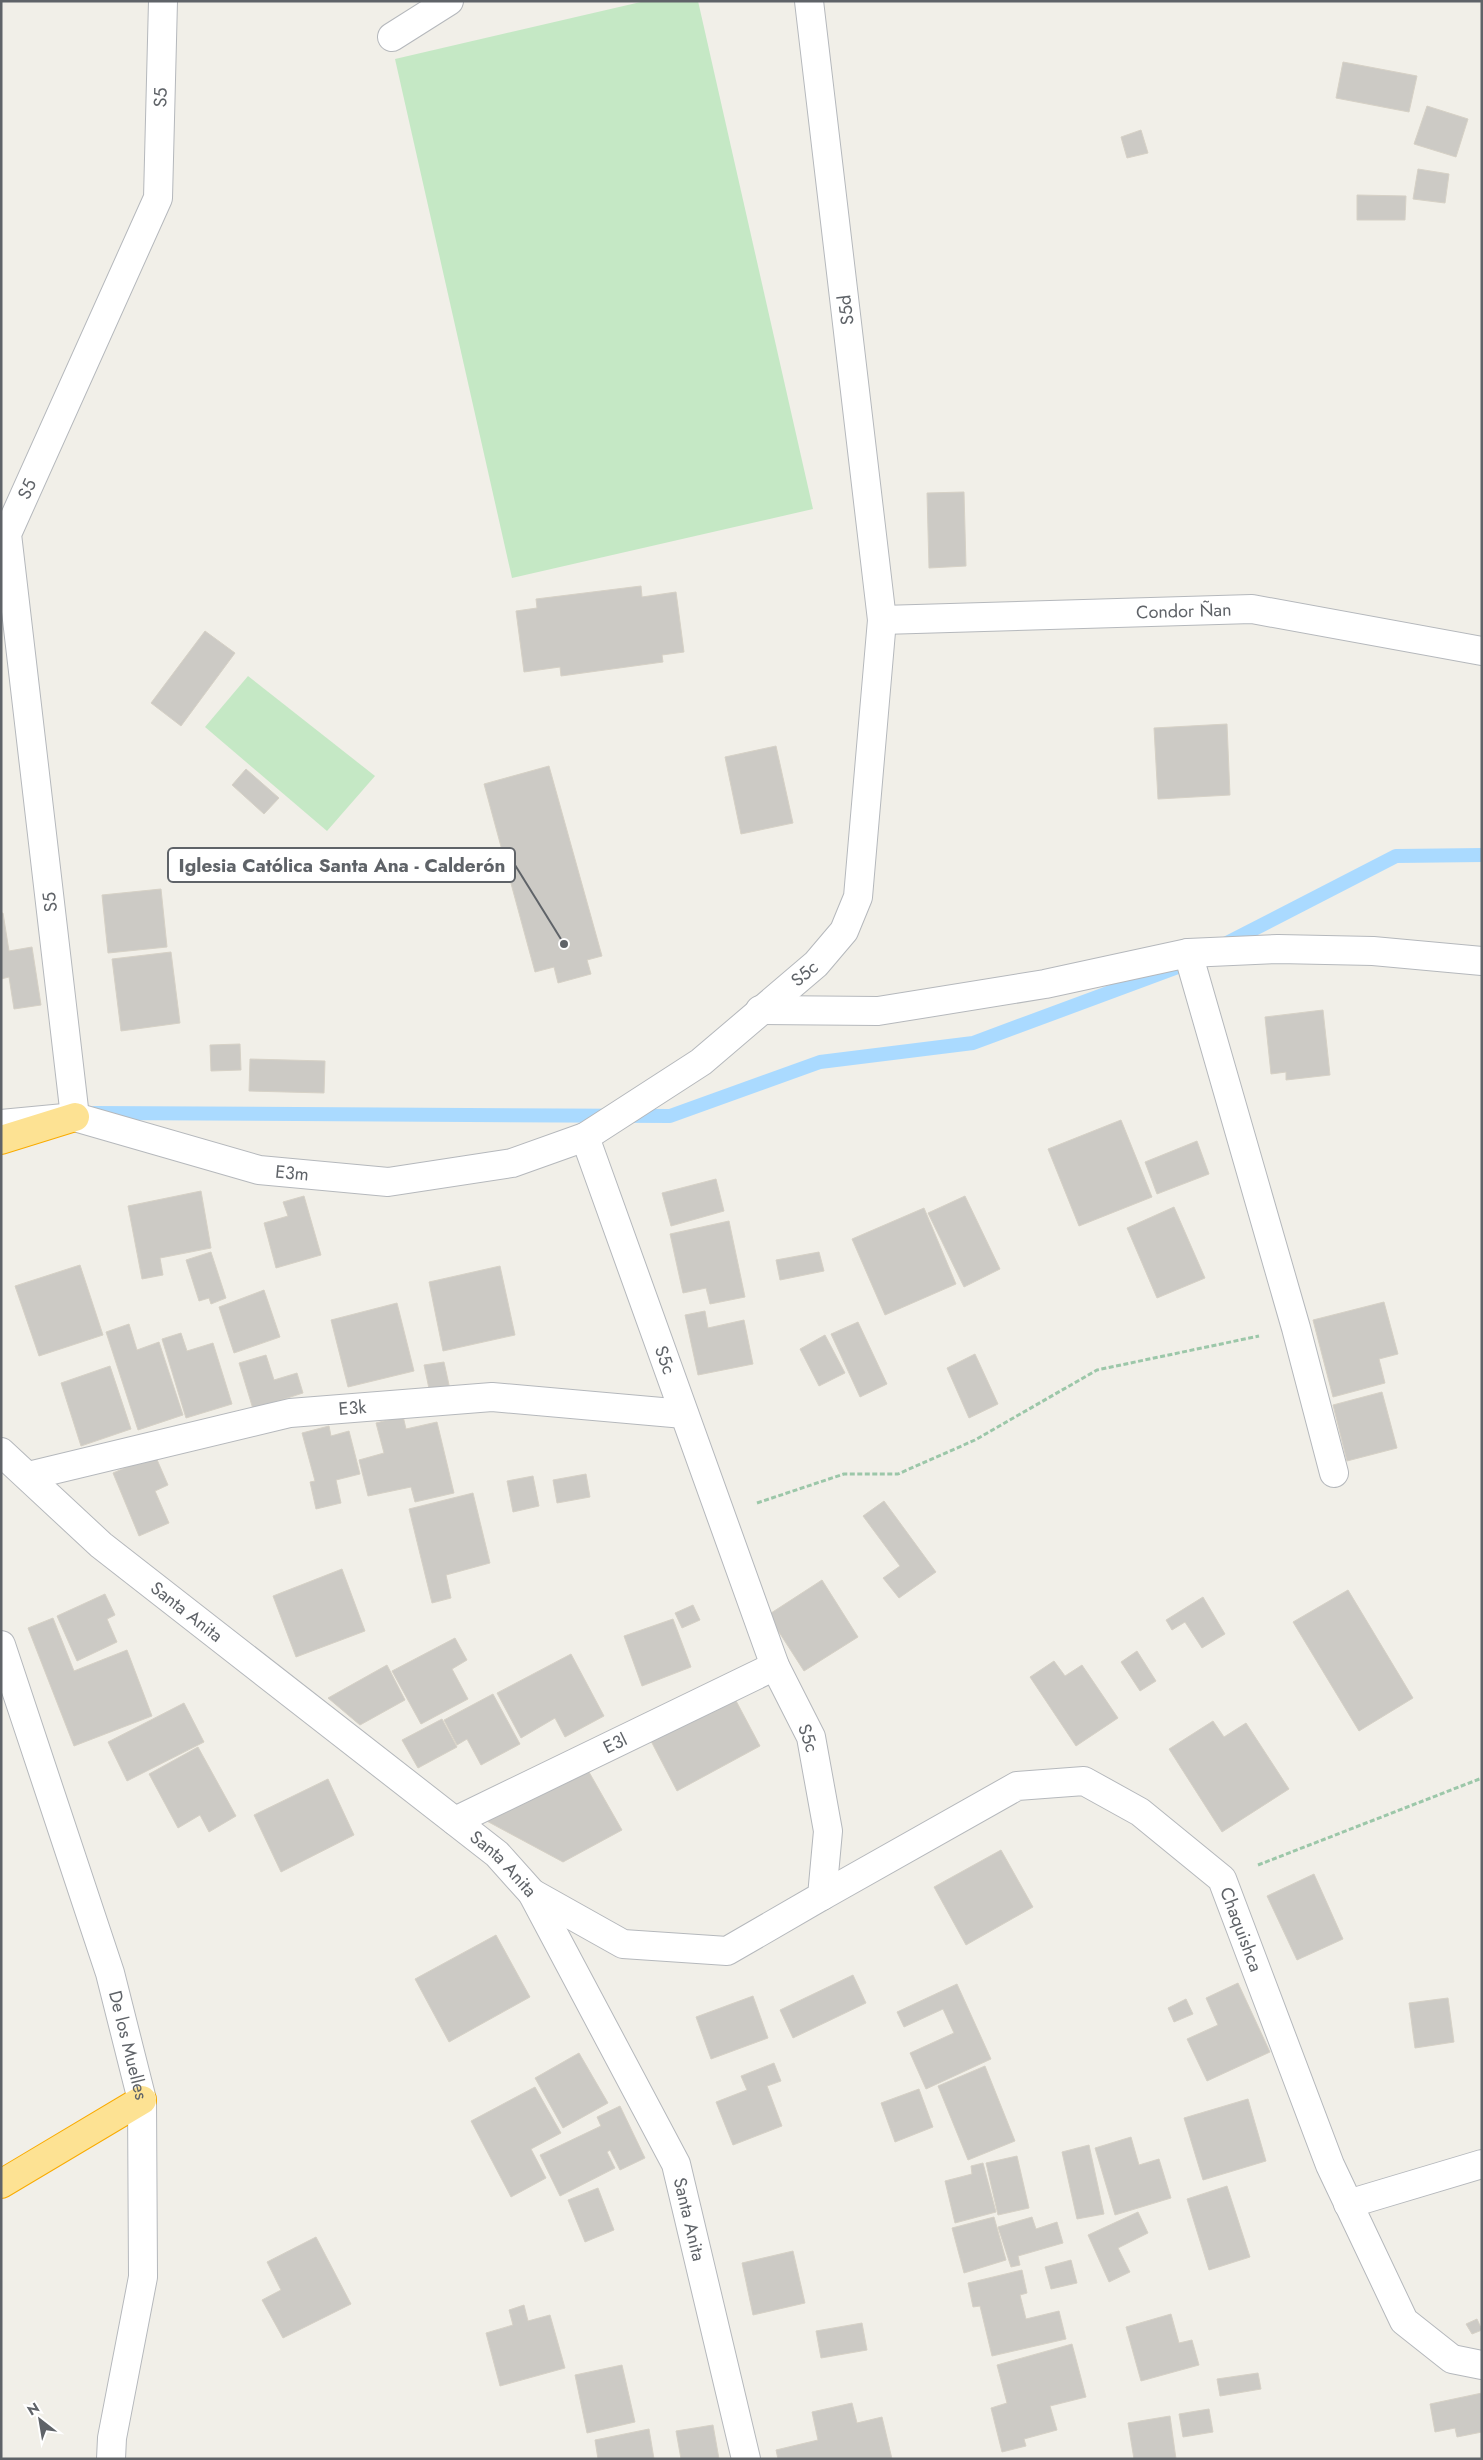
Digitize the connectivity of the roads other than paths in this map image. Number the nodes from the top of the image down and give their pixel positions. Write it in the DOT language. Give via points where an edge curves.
graph roads {
  1 [pos="163,1"];
  2 [pos="449,1"];
  3 [pos="809,1"];
  4 [pos="392,37"];
  5 [pos="4,528"];
  6 [pos="882,620"];
  7 [pos="1482,651"];
  8 [pos="1188,953"];
  9 [pos="1482,961"];
  10 [pos="760,1010"];
  11 [pos="75,1117"];
  12 [pos="1,1124"];
  13 [pos="585,1137"];
  14 [pos="1,1140"];
  15 [pos="684,1414"];
  16 [pos="1,1452"];
  17 [pos="1334,1473"];
  18 [pos="28,1476"];
  19 [pos="1,1646"];
  20 [pos="775,1666"];
  21 [pos="455,1821"];
  22 [pos="532,1893"];
  23 [pos="822,1896"];
  24 [pos="142,2100"];
  25 [pos="1482,2164"];
  26 [pos="1,2184"];
  27 [pos="1348,2204"];
  28 [pos="1482,2365"];
  29 [pos="111,2459"];
  30 [pos="746,2459"];
  1 -- 5 [label="street, S5" via="158,198"];
  2 -- 4 [label="street"];
  3 -- 6 [label="street, S5d"];
  5 -- 11 [label="street, S5"];
  6 -- 7 [label="street, Condor Ñan" via="1252,609"];
  6 -- 10 [label="street, S5c" via="858,897 844,931 816,964"];
  8 -- 9 [label="street" via="1278,949 1373,951"];
  8 -- 10 [label="street" via="1045,984 878,1011"];
  8 -- 17 [label="street" via="1296,1328"];
  10 -- 13 [label="street, S5c" via="701,1062"];
  11 -- 12 [label="street, E3m"];
  11 -- 13 [label="street, E3m" via="259,1170 388,1182 512,1163"];
  11 -- 14 [label="highway"];
  13 -- 15 [label="street, S5c"];
  15 -- 18 [label="street, E3k" via="492,1397 290,1413"];
  15 -- 20 [label="street, S5c"];
  16 -- 18 [label="street, Santa Anita"];
  18 -- 21 [label="street, Santa Anita" via="101,1545"];
  19 -- 24 [label="street, De los Muelles" via="110,1973"];
  20 -- 21 [label="street, E3l"];
  20 -- 23 [label="street, S5c" via="811,1738 828,1831"];
  21 -- 22 [label="street, Santa Anita" via="497,1854"];
  22 -- 23 [label="street" via="623,1944 728,1951"];
  22 -- 30 [label="street, Santa Anita" via="676,2164"];
  23 -- 27 [label="street, Chaquishca" via="1017,1786 1084,1781 1140,1812 1222,1879 1330,2165"];
  24 -- 26 [label="highway"];
  24 -- 29 [label="street, De los Muelles" via="143,2277 112,2438"];
  25 -- 27 [label="street"];
  27 -- 28 [label="street, Chaquishca" via="1404,2321 1452,2359"];
}
